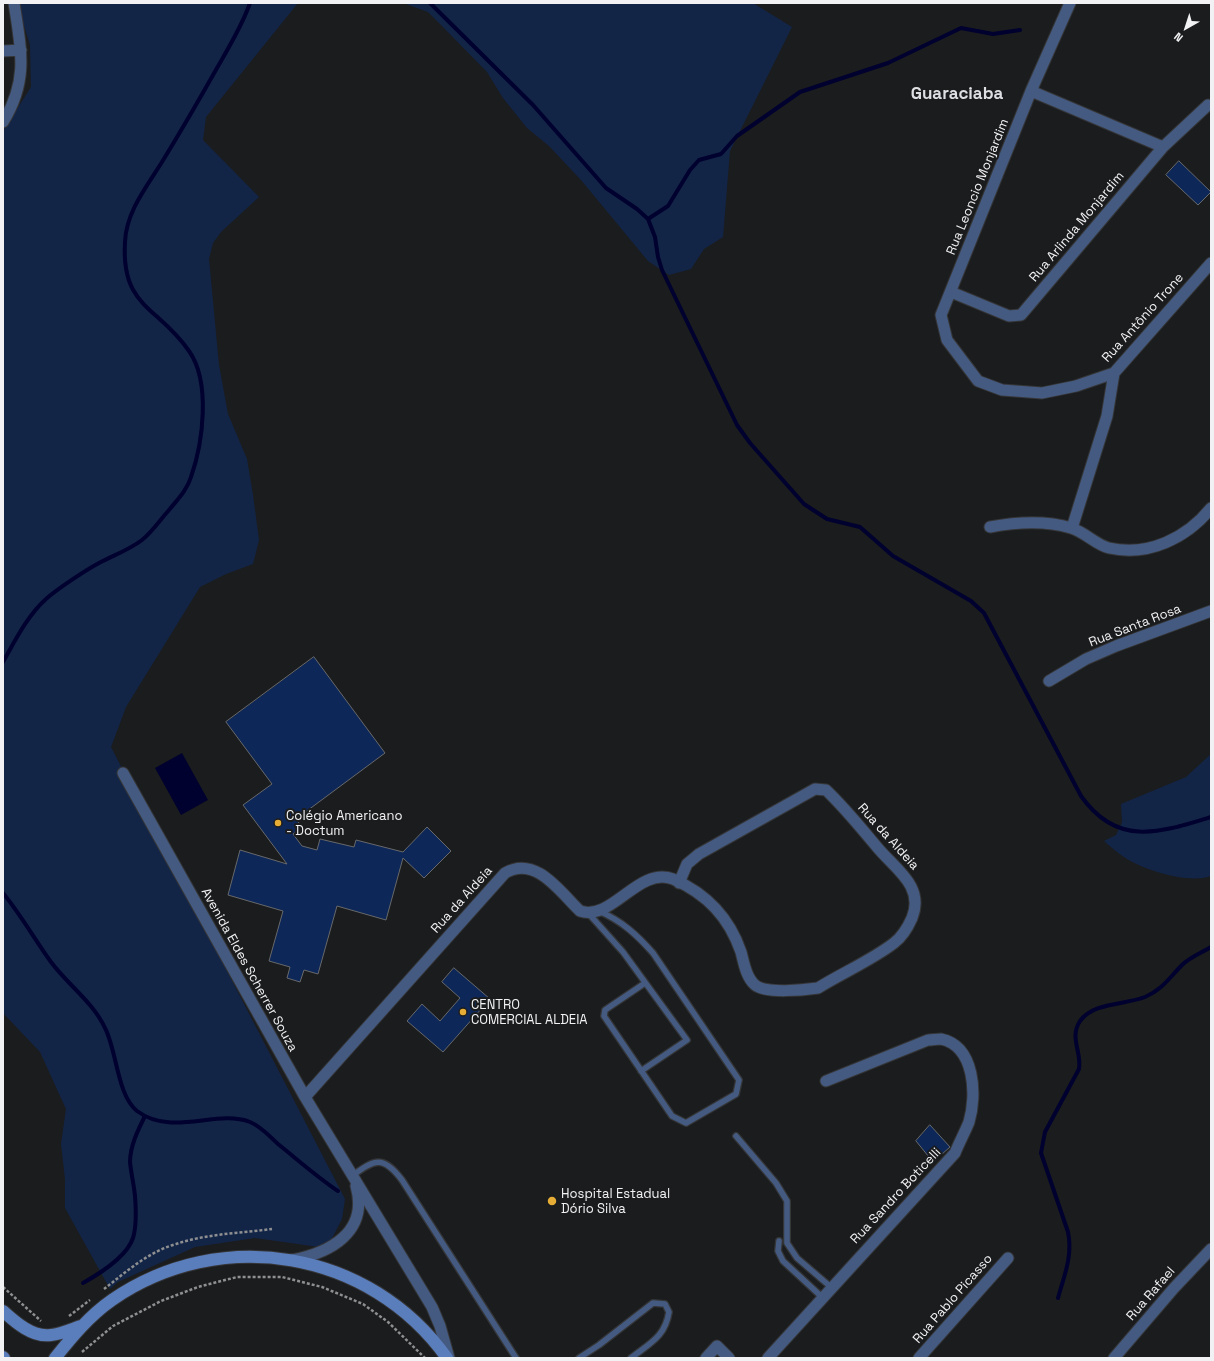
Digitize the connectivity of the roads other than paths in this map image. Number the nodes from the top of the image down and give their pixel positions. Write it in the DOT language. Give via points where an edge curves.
graph roads {
  1 [pos="14,3"];
  2 [pos="1070,3"];
  3 [pos="21,50"];
  4 [pos="3,51"];
  5 [pos="1031,91"];
  6 [pos="1208,105"];
  7 [pos="3,122"];
  8 [pos="1163,147"];
  9 [pos="1211,263"];
  10 [pos="951,292"];
  11 [pos="941,315"];
  12 [pos="1114,373"];
  13 [pos="1211,508"];
  14 [pos="990,527"];
  15 [pos="1072,528"];
  16 [pos="1210,612"];
  17 [pos="1049,681"];
  18 [pos="123,773"];
  19 [pos="679,883"];
  20 [pos="593,912"];
  21 [pos="645,983"];
  22 [pos="641,1071"];
  23 [pos="826,1081"];
  24 [pos="305,1097"];
  25 [pos="736,1136"];
  26 [pos="353,1178"];
  27 [pos="779,1241"];
  28 [pos="1211,1249"];
  29 [pos="1008,1258"];
  30 [pos="292,1260"];
  31 [pos="832,1288"];
  32 [pos="822,1298"];
  33 [pos="3,1311"];
  34 [pos="81,1326"];
  35 [pos="55,1358"];
  36 [pos="448,1358"];
  37 [pos="516,1358"];
  38 [pos="579,1358"];
  39 [pos="631,1358"];
  40 [pos="706,1358"];
  41 [pos="729,1358"];
  42 [pos="768,1358"];
  43 [pos="919,1358"];
  44 [pos="1114,1358"];
  1 -- 3 [label="street"];
  2 -- 5 [label="street, Rua Leoncio Monjardim"];
  3 -- 4 [label="street"];
  3 -- 7 [label="street" via="19,89 13,107"];
  5 -- 8 [label="street"];
  5 -- 10 [label="street, Rua Leoncio Monjardim"];
  6 -- 8 [label="street, Rua Arlinda Monjardim"];
  8 -- 10 [label="street, Rua Arlinda Monjardim" via="1021,315 1009,316"];
  9 -- 12 [label="street, Rua Antônio Trone"];
  10 -- 11 [label="street, Rua Leoncio Monjardim"];
  11 -- 12 [label="street, Rua Antônio Trone" via="947,340 978,381 1002,390 1042,393 1076,386"];
  12 -- 15 [label="street" via="1107,416"];
  13 -- 15 [label="street" via="1200,522 1169,543 1140,550 1108,548"];
  14 -- 15 [label="street" via="1031,522"];
  16 -- 17 [label="street, Rua Santa Rosa" via="1116,646 1086,659"];
  18 -- 24 [label="street, Avenida Eldes Scherrer Souza"];
  19 -- 19 [label="street, Rua da Aldeia" via="713,904 726,918 736,937 749,978 756,986 774,990 818,988 895,942 909,926 916,899 911,884 898,867 879,850 826,790 815,789 800,795 752,826 698,854 687,864"];
  19 -- 20 [label="street, Rua da Aldeia" via="659,876 649,879"];
  20 -- 21 [label="lane"];
  20 -- 22 [label="lane" via="617,919 636,934 653,953 739,1080 736,1094 686,1123 672,1116"];
  20 -- 24 [label="street, Rua da Aldeia" via="580,911 540,872 523,866 505,873"];
  21 -- 22 [label="lane" via="605,1010 604,1016"];
  21 -- 22 [label="lane" via="687,1040"];
  23 -- 31 [label="street, Rua Sandro Boticelli" via="928,1040 941,1039 954,1045 966,1058 974,1091 969,1121 955,1153"];
  24 -- 26 [label="street, Avenida Eldes Scherrer Souza"];
  25 -- 31 [label="lane" via="776,1183 787,1201 787,1243 796,1258"];
  26 -- 30 [label="street, Avenida Eldes Scherrer Souza" via="358,1206 349,1232 325,1251"];
  26 -- 36 [label="street, Avenida Eldes Scherrer Souza" via="432,1307"];
  26 -- 37 [label="lane" via="367,1165 381,1162 391,1166"];
  27 -- 32 [label="lane" via="778,1251 783,1261"];
  28 -- 44 [label="street, Rua Rafael"];
  29 -- 43 [label="street, Rua Pablo Picasso"];
  30 -- 34 [label="main road" via="243,1257 208,1260 167,1271 129,1289"];
  30 -- 36 [label="main road" via="336,1272 383,1296 414,1321"];
  31 -- 32 [label="street, Rua Sandro Boticelli"];
  32 -- 42 [label="street, Rua Sandro Boticelli"];
  33 -- 34 [label="main road" via="21,1326 41,1335 50,1336"];
  34 -- 35 [label="main road"];
  38 -- 39 [label="lane" via="654,1303 665,1304 669,1312 667,1325 661,1334"];
  40 -- 41 [label="street" via="717,1346"];
}
